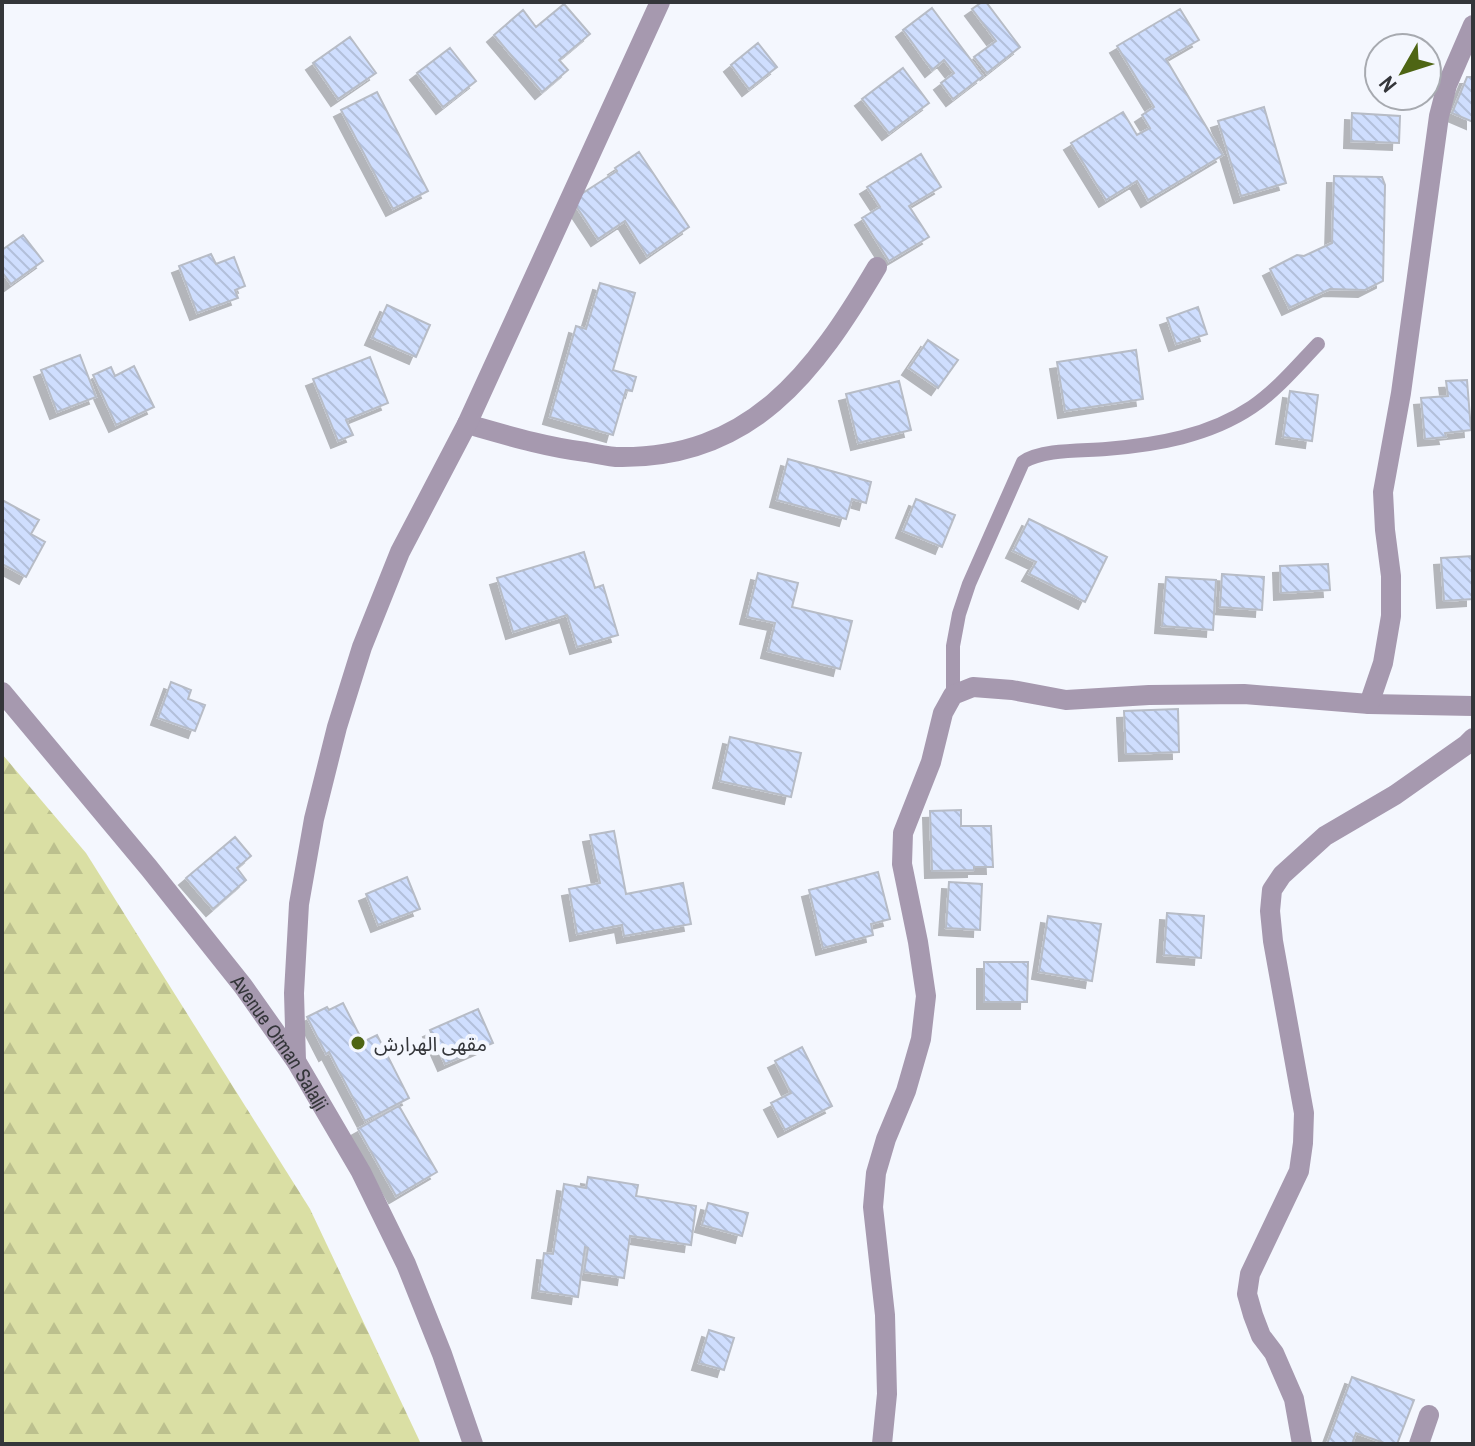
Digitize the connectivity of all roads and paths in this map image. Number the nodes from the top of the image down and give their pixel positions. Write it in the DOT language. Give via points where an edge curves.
graph roads {
  1 [pos="660,2"];
  2 [pos="1473,25"];
  3 [pos="877,267"];
  4 [pos="1318,344"];
  5 [pos="467,424"];
  6 [pos="2,692"];
  7 [pos="953,695"];
  8 [pos="1369,704"];
  9 [pos="1473,706"];
  10 [pos="1473,738"];
  11 [pos="296,1061"];
  12 [pos="1429,1415"];
  13 [pos="473,1444"];
  14 [pos="882,1444"];
  15 [pos="1302,1444"];
  16 [pos="1419,1444"];
  1 -- 5 [label="street"];
  2 -- 8 [label="street" via="1439,116 1383,492 1391,616"];
  3 -- 5 [label="street" via="845,320 792,387 758,417 727,434 660,453 615,457"];
  4 -- 7 [label="lane" via="1251,407 1214,427 1152,444 1038,455 1023,462 959,614"];
  5 -- 11 [label="street" via="400,552 337,727 299,904"];
  6 -- 11 [label="street, Avenue Otman Salalji" via="149,868"];
  7 -- 8 [label="street" via="973,687 1066,700 1244,694"];
  7 -- 14 [label="street" via="903,833 902,864 926,996 921,1039 876,1173 873,1207 887,1394"];
  8 -- 9 [label="street"];
  10 -- 15 [label="street" via="1395,795 1325,836 1272,890 1273,941 1304,1113 1303,1143 1299,1171 1263,1243 1247,1294 1261,1336 1294,1399"];
  11 -- 13 [label="street, Avenue Otman Salalji" via="361,1172 406,1264"];
  12 -- 16 [label="street"];
}
